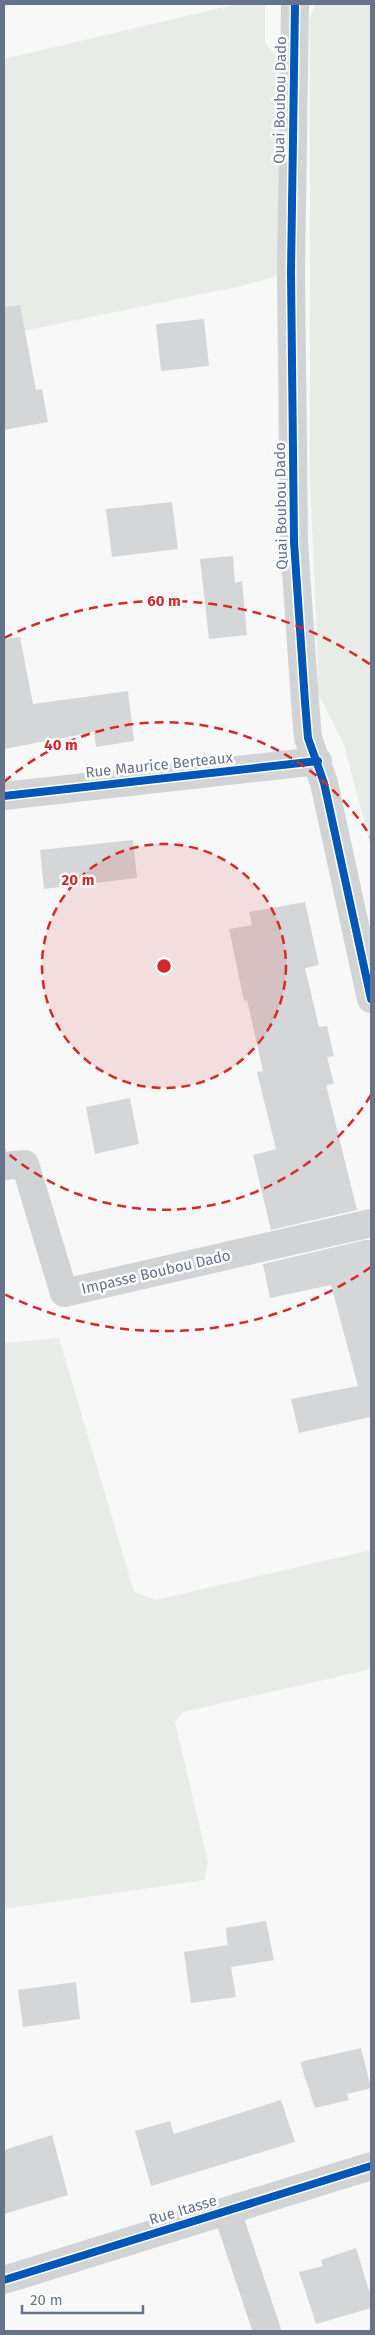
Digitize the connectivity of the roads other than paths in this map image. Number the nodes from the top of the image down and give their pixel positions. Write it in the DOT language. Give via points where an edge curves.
graph roads {
  1 [pos="295,4"];
  2 [pos="318,761"];
  3 [pos="4,796"];
  4 [pos="371,999"];
  5 [pos="4,1166"];
  6 [pos="371,1223"];
  7 [pos="371,2166"];
  8 [pos="227,2211"];
  9 [pos="4,2280"];
  10 [pos="267,2331"];
  1 -- 2 [label="street, Quai Boubou Dado" via="292,272 294,542 308,738"];
  2 -- 3 [label="street, Rue Maurice Berteaux"];
  2 -- 4 [label="street, Quai Boubou Dado"];
  5 -- 6 [label="street, Impasse Boubou Dado" via="25,1164 64,1293"];
  7 -- 8 [label="street, Rue Itasse"];
  8 -- 9 [label="street, Rue Itasse"];
  8 -- 10 [label="street"];
}
